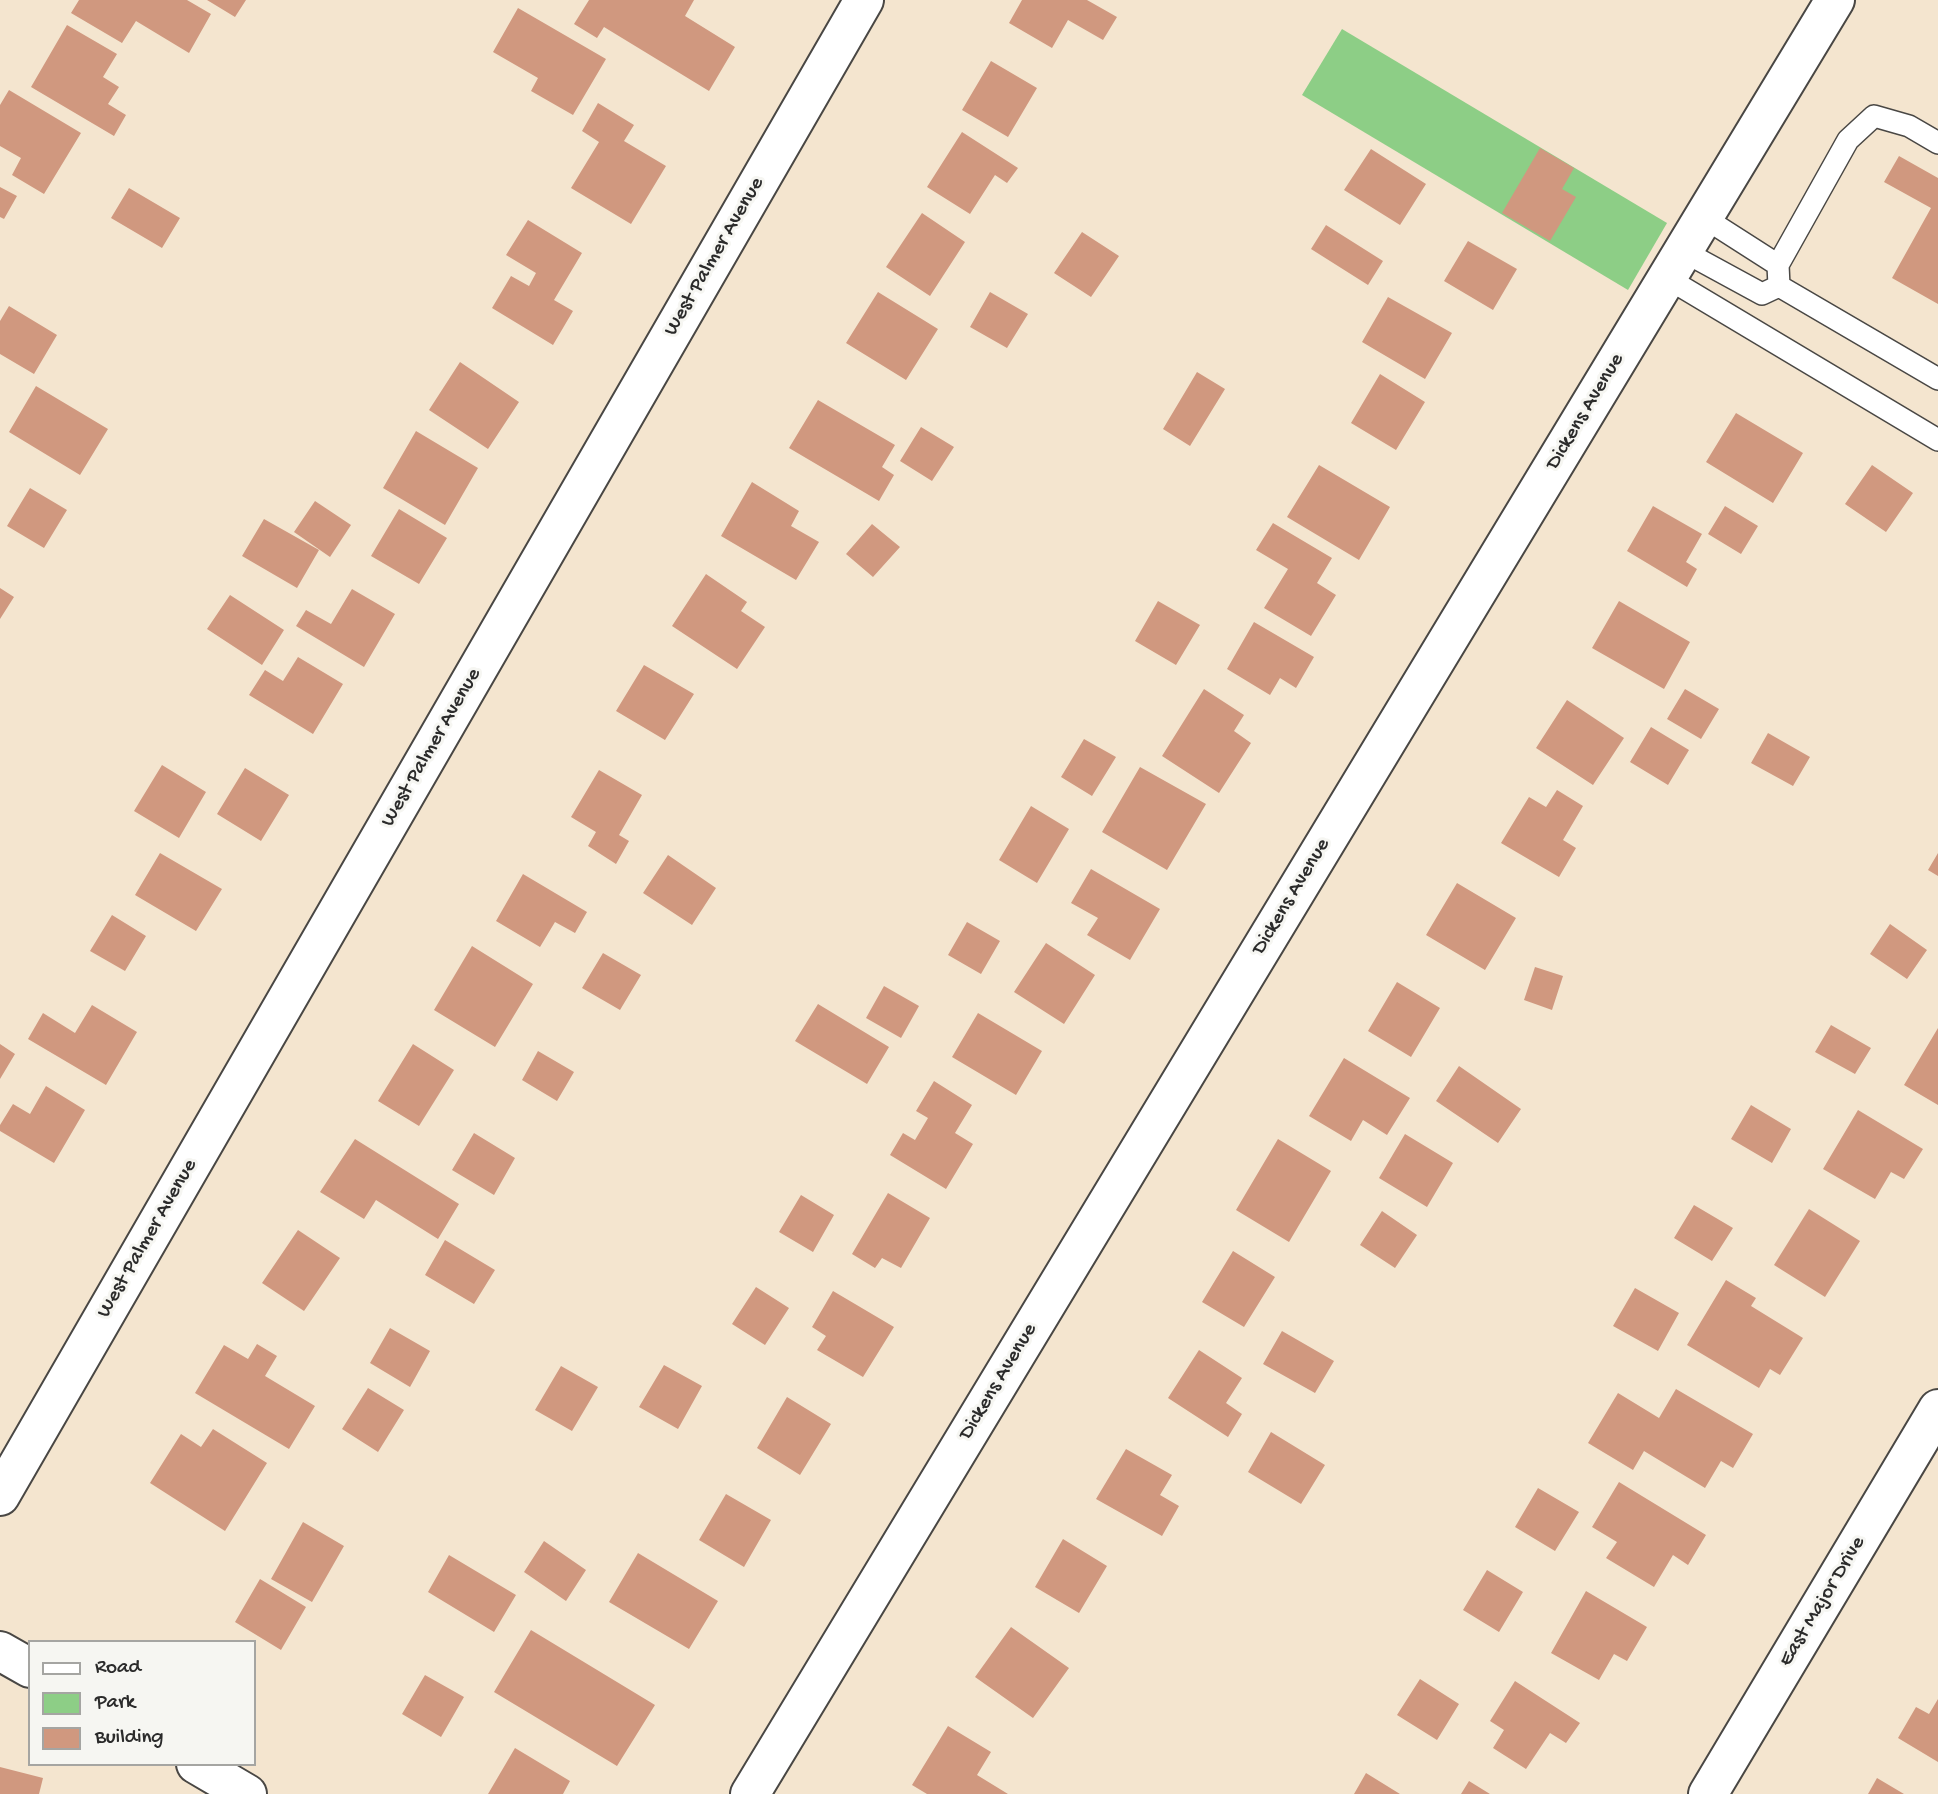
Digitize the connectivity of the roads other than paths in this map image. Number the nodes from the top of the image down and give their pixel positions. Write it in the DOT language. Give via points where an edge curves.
graph roads {
  1 [pos="864,0"];
  2 [pos="1835,0"];
  3 [pos="1938,143"];
  4 [pos="1703,217"];
  5 [pos="1675,264"];
  6 [pos="1778,265"];
  7 [pos="1779,286"];
  8 [pos="1938,379"];
  9 [pos="1938,440"];
  10 [pos="1938,1409"];
  11 [pos="0,1496"];
  12 [pos="0,1651"];
  13 [pos="28,1667"];
  14 [pos="199,1766"];
  15 [pos="247,1794"];
  16 [pos="750,1794"];
  17 [pos="1708,1794"];
  1 -- 11 [label="street, West Palmer Avenue"];
  2 -- 4 [label="street, Dickens Avenue"];
  3 -- 6 [label="lane" via="1909,126 1874,116 1849,140"];
  4 -- 5 [label="street, Dickens Avenue"];
  4 -- 6 [label="lane"];
  5 -- 7 [label="lane" via="1762,294"];
  5 -- 9 [label="lane"];
  5 -- 16 [label="street, Dickens Avenue"];
  6 -- 7 [label="lane"];
  7 -- 8 [label="lane"];
  10 -- 17 [label="street, East Major Drive"];
  12 -- 13 [label="street"];
  14 -- 15 [label="street"];
}
